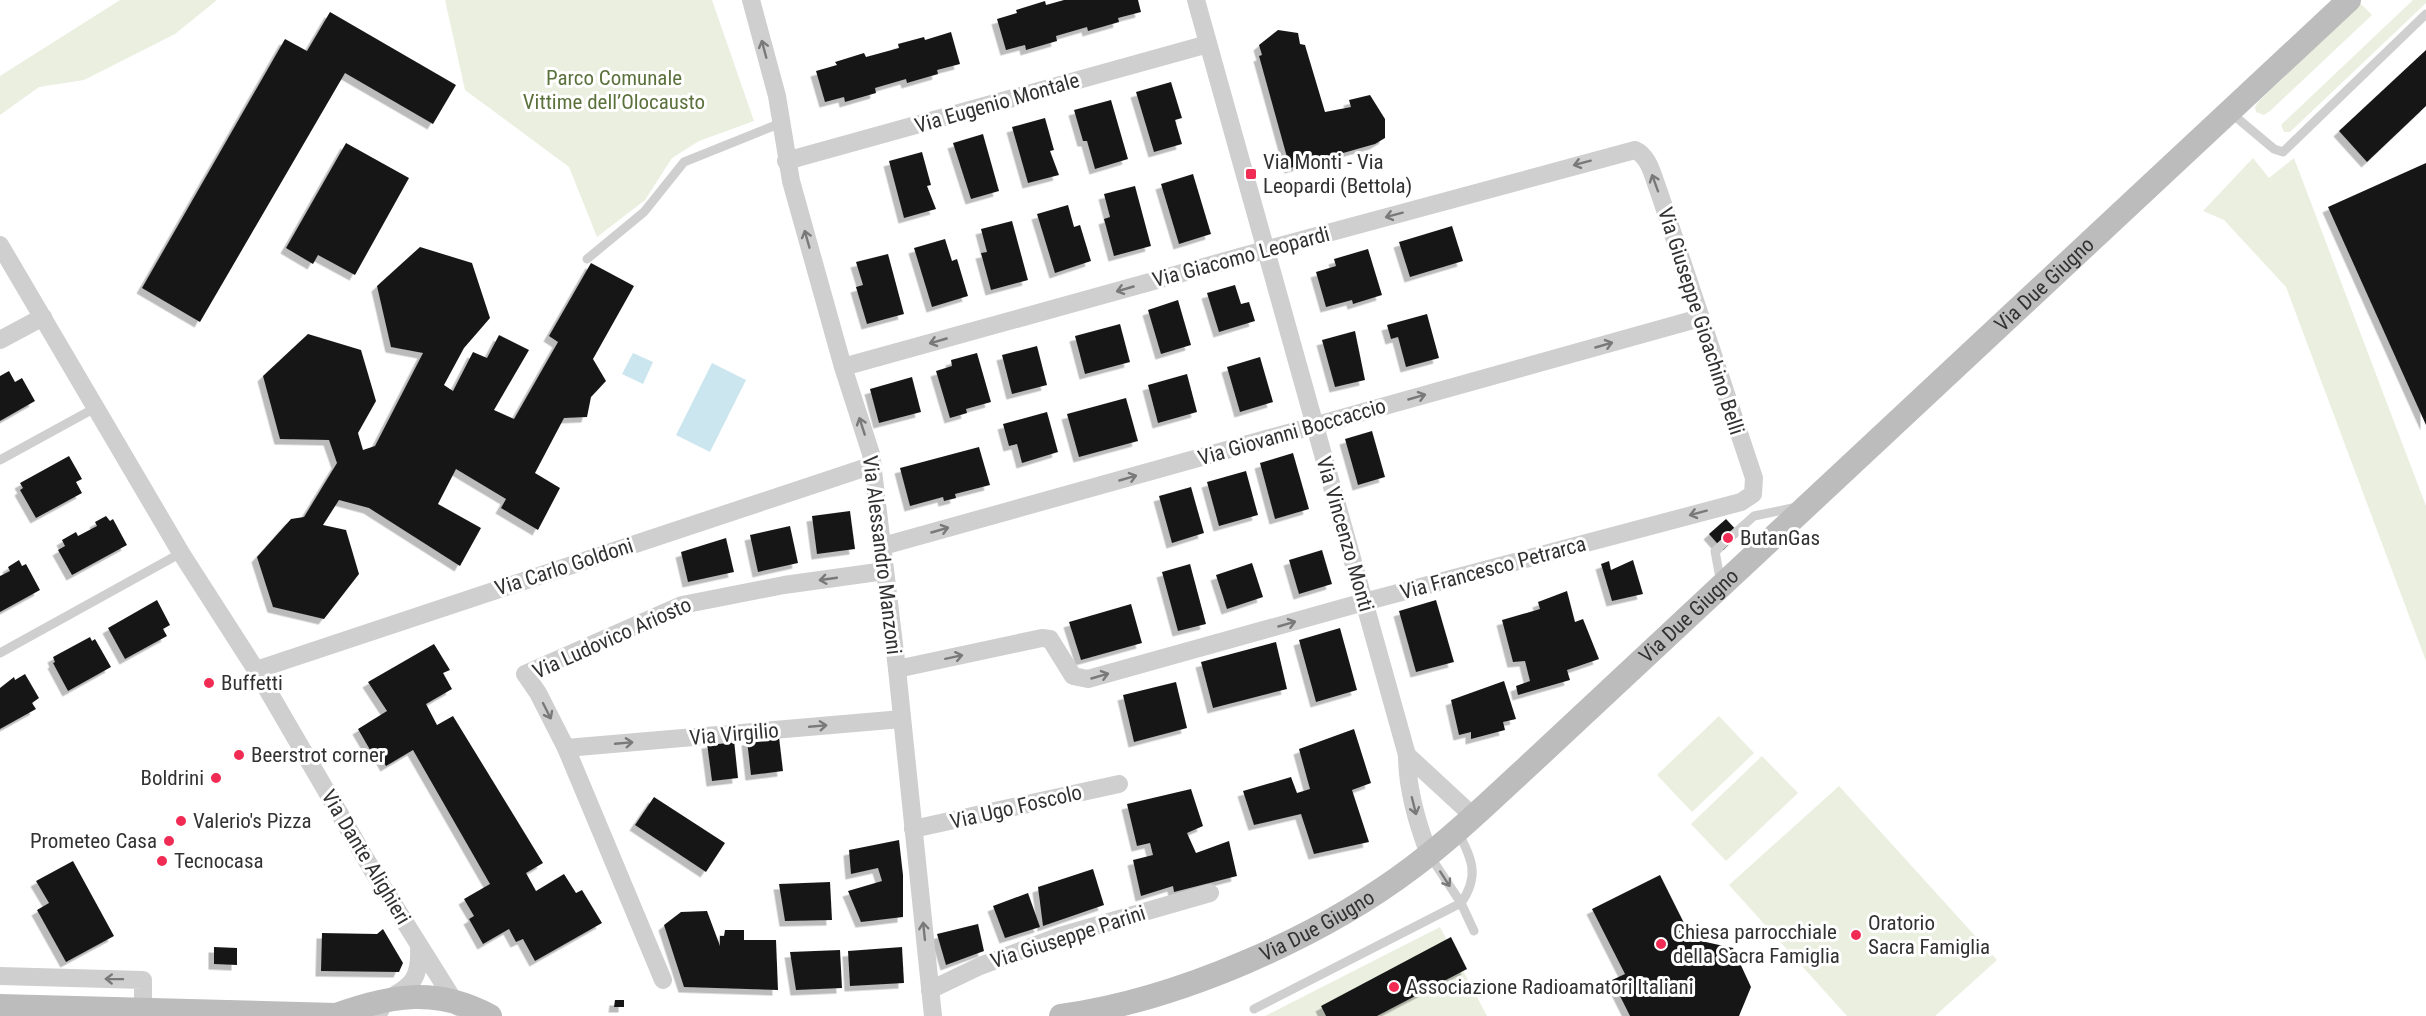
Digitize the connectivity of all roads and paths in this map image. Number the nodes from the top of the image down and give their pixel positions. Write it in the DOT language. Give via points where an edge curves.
graph roads {
  1 [pos="751,0"];
  2 [pos="1196,0"];
  3 [pos="2349,0"];
  4 [pos="2426,14"];
  5 [pos="1208,44"];
  6 [pos="2229,111"];
  7 [pos="782,123"];
  8 [pos="1639,152"];
  9 [pos="786,160"];
  10 [pos="0,245"];
  11 [pos="1265,250"];
  12 [pos="587,259"];
  13 [pos="43,317"];
  14 [pos="1700,318"];
  15 [pos="0,340"];
  16 [pos="843,368"];
  17 [pos="95,408"];
  18 [pos="1315,426"];
  19 [pos="0,460"];
  20 [pos="873,465"];
  21 [pos="1753,494"];
  22 [pos="883,546"];
  23 [pos="181,553"];
  24 [pos="885,571"];
  25 [pos="1364,602"];
  26 [pos="0,653"];
  27 [pos="897,669"];
  28 [pos="256,670"];
  29 [pos="902,719"];
  30 [pos="566,748"];
  31 [pos="1407,755"];
  32 [pos="1119,784"];
  33 [pos="1465,823"];
  34 [pos="913,830"];
  35 [pos="1429,854"];
  36 [pos="1210,893"];
  37 [pos="1461,903"];
  38 [pos="1474,931"];
  39 [pos="419,947"];
  40 [pos="0,976"];
  41 [pos="663,980"];
  42 [pos="930,990"];
  43 [pos="0,1006"];
  44 [pos="383,1008"];
  45 [pos="457,1008"];
  46 [pos="1254,1009"];
  47 [pos="143,1010"];
  48 [pos="337,1015"];
  49 [pos="490,1016"];
  50 [pos="933,1016"];
  51 [pos="1061,1016"];
  7 -- 1 [label="street, Via Alessandro Manzoni, one-way"];
  2 -- 5 [label="street, Via Vincenzo Monti"];
  3 -- 6 [label="main road, Via Due Giugno"];
  4 -- 6 [label="lane" via="2283,152 2274,149"];
  5 -- 9 [label="street, Via Eugenio Montale"];
  5 -- 11 [label="street, Via Vincenzo Monti"];
  6 -- 33 [label="main road, Via Due Giugno"];
  7 -- 9 [label="street, Via Alessandro Manzoni"];
  7 -- 12 [label="lane" via="684,162 644,212"];
  8 -- 11 [label="street, Via Giacomo Leopardi, one-way" via="1631,150"];
  14 -- 8 [label="street, Via Giuseppe Gioachino Belli, one-way" via="1648,163"];
  16 -- 9 [label="street, Via Alessandro Manzoni, one-way"];
  10 -- 13 [label="street, Via Dante Alighieri"];
  11 -- 16 [label="street, Via Giacomo Leopardi, one-way"];
  11 -- 18 [label="street, Via Vincenzo Monti"];
  13 -- 15 [label="street"];
  13 -- 17 [label="street, Via Dante Alighieri"];
  18 -- 14 [label="street, Via Giovanni Boccaccio, one-way"];
  14 -- 21 [label="street, Via Giuseppe Gioachino Belli" via="1754,478"];
  20 -- 16 [label="street, Via Alessandro Manzoni, one-way"];
  17 -- 19 [label="lane"];
  17 -- 23 [label="street, Via Dante Alighieri"];
  22 -- 18 [label="street, Via Giovanni Boccaccio, one-way"];
  18 -- 25 [label="street, Via Vincenzo Monti"];
  20 -- 22 [label="street, Via Alessandro Manzoni"];
  20 -- 28 [label="street, Via Carlo Goldoni"];
  21 -- 25 [label="street, Via Francesco Petrarca, one-way" via="1741,502"];
  22 -- 24 [label="street, Via Alessandro Manzoni"];
  23 -- 26 [label="lane"];
  23 -- 28 [label="street, Via Dante Alighieri"];
  24 -- 27 [label="street, Via Alessandro Manzoni"];
  24 -- 30 [label="street, Via Ludovico Ariosto, one-way" via="682,604 525,674"];
  27 -- 25 [label="street, Via Francesco Petrarca, one-way" via="1042,638 1050,639 1056,646 1073,676 1088,679"];
  25 -- 31 [label="street, Via Vincenzo Monti"];
  27 -- 29 [label="street, Via Alessandro Manzoni"];
  28 -- 39 [label="street, Via Dante Alighieri"];
  30 -- 29 [label="street, Via Virgilio, one-way"];
  29 -- 34 [label="street, Via Alessandro Manzoni"];
  30 -- 41 [label="street, Via Ludovico Ariosto"];
  31 -- 33 [label="street"];
  31 -- 35 [label="street, Via Vincenzo Monti, one-way" via="1412,800"];
  32 -- 34 [label="street, Via Ugo Foscolo"];
  33 -- 35 [label="main road, Via Due Giugno"];
  33 -- 37 [label="lane" via="1473,876"];
  42 -- 34 [label="street, Via Alessandro Manzoni, one-way"];
  35 -- 37 [label="lane, one-way"];
  35 -- 51 [label="main road, Via Due Giugno" via="1353,908 1266,953 1135,1000"];
  36 -- 42 [label="street, Via Giuseppe Parini" via="1060,936"];
  37 -- 38 [label="lane"];
  37 -- 46 [label="lane"];
  39 -- 44 [label="street, Via Dante Alighieri" via="414,980"];
  39 -- 45 [label="street, Via Dante Alighieri"];
  47 -- 40 [label="street, one-way" via="143,980"];
  42 -- 50 [label="street, Via Alessandro Manzoni"];
  43 -- 47 [label="main road"];
  44 -- 45 [label="main road" via="422,995"];
  44 -- 48 [label="main road"];
  45 -- 49 [label="main road"];
  47 -- 48 [label="main road"];
}
